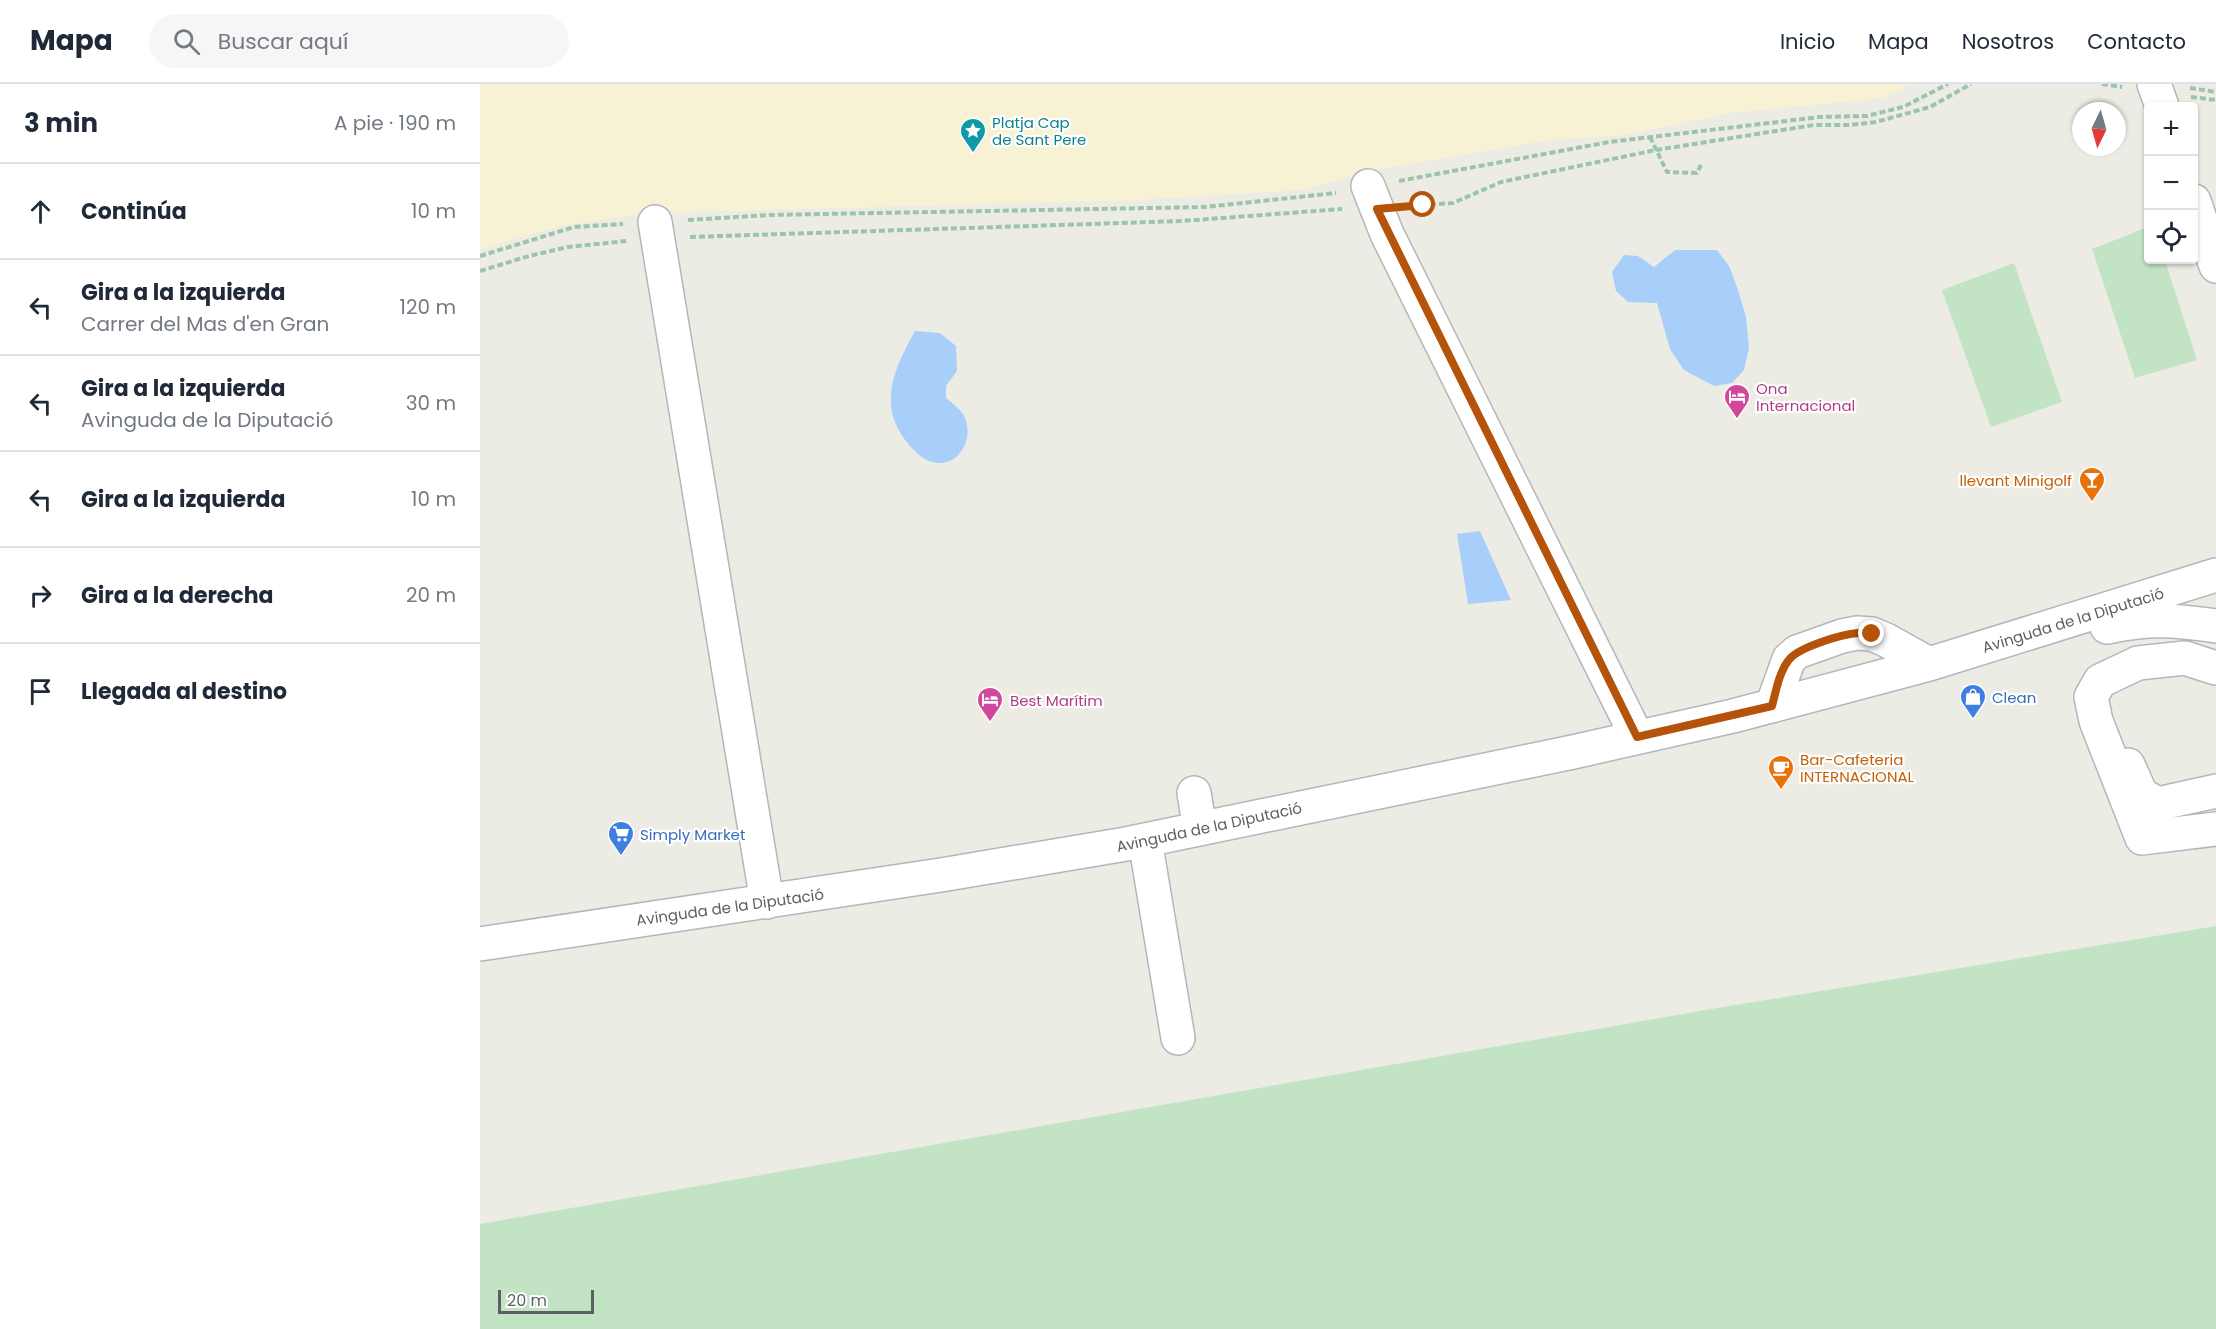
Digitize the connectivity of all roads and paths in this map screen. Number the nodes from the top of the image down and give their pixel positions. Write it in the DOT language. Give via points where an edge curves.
graph roads {
  1 [pos="1948,84"];
  2 [pos="1971,84"];
  3 [pos="2154,84"];
  4 [pos="2161,102"];
  5 [pos="1650,137"];
  6 [pos="1656,150"];
  7 [pos="1701,165"];
  8 [pos="1377,210"];
  9 [pos="2196,210"];
  10 [pos="656,230"];
  11 [pos="480,256"];
  12 [pos="2216,266"];
  13 [pos="480,271"];
  14 [pos="2216,574"];
  15 [pos="2216,626"];
  16 [pos="1929,664"];
  17 [pos="2216,668"];
  18 [pos="2216,673"];
  19 [pos="1772,706"];
  20 [pos="1637,737"];
  21 [pos="2216,791"];
  22 [pos="1194,793"];
  23 [pos="1200,829"];
  24 [pos="2216,829"];
  25 [pos="1145,840"];
  26 [pos="766,902"];
  27 [pos="480,944"];
  28 [pos="1178,1038"];
  1 -- 5 [label="path" via="1903,107 1867,116 1820,117"];
  2 -- 6 [label="path" via="1930,107 1876,122 1814,125"];
  3 -- 4 [label="street"];
  5 -- 6 [label="path"];
  5 -- 8 [label="path" via="1609,142"];
  6 -- 7 [label="path" via="1667,172 1697,172"];
  6 -- 8 [label="path" via="1501,182 1453,202"];
  8 -- 10 [label="path" via="1182,220"];
  8 -- 10 [label="path" via="1326,196 1205,207 769,215"];
  8 -- 20 [label="street"];
  9 -- 12 [label="street"];
  10 -- 11 [label="path" via="574,227"];
  10 -- 13 [label="path" via="529,256"];
  10 -- 26 [label="street"];
  14 -- 16 [label="street, Avinguda de la Diputació"];
  15 -- 16 [label="street, Avinguda de la Diputació" via="2145,620"];
  16 -- 19 [label="street, Avinguda de la Diputació"];
  16 -- 19 [label="street" via="1872,634 1842,636 1797,652 1789,659"];
  17 -- 24 [label="street" via="2185,658 2138,663 2100,681 2091,697 2096,722 2142,838"];
  18 -- 21 [label="street" via="2182,668 2132,679 2115,689 2106,707 2116,740 2141,794 2157,804"];
  19 -- 20 [label="street, Avinguda de la Diputació"];
  20 -- 23 [label="street, Avinguda de la Diputació"];
  22 -- 23 [label="street"];
  23 -- 25 [label="street, Avinguda de la Diputació"];
  25 -- 26 [label="street, Avinguda de la Diputació"];
  25 -- 28 [label="street"];
  26 -- 27 [label="street, Avinguda de la Diputació"];
}
